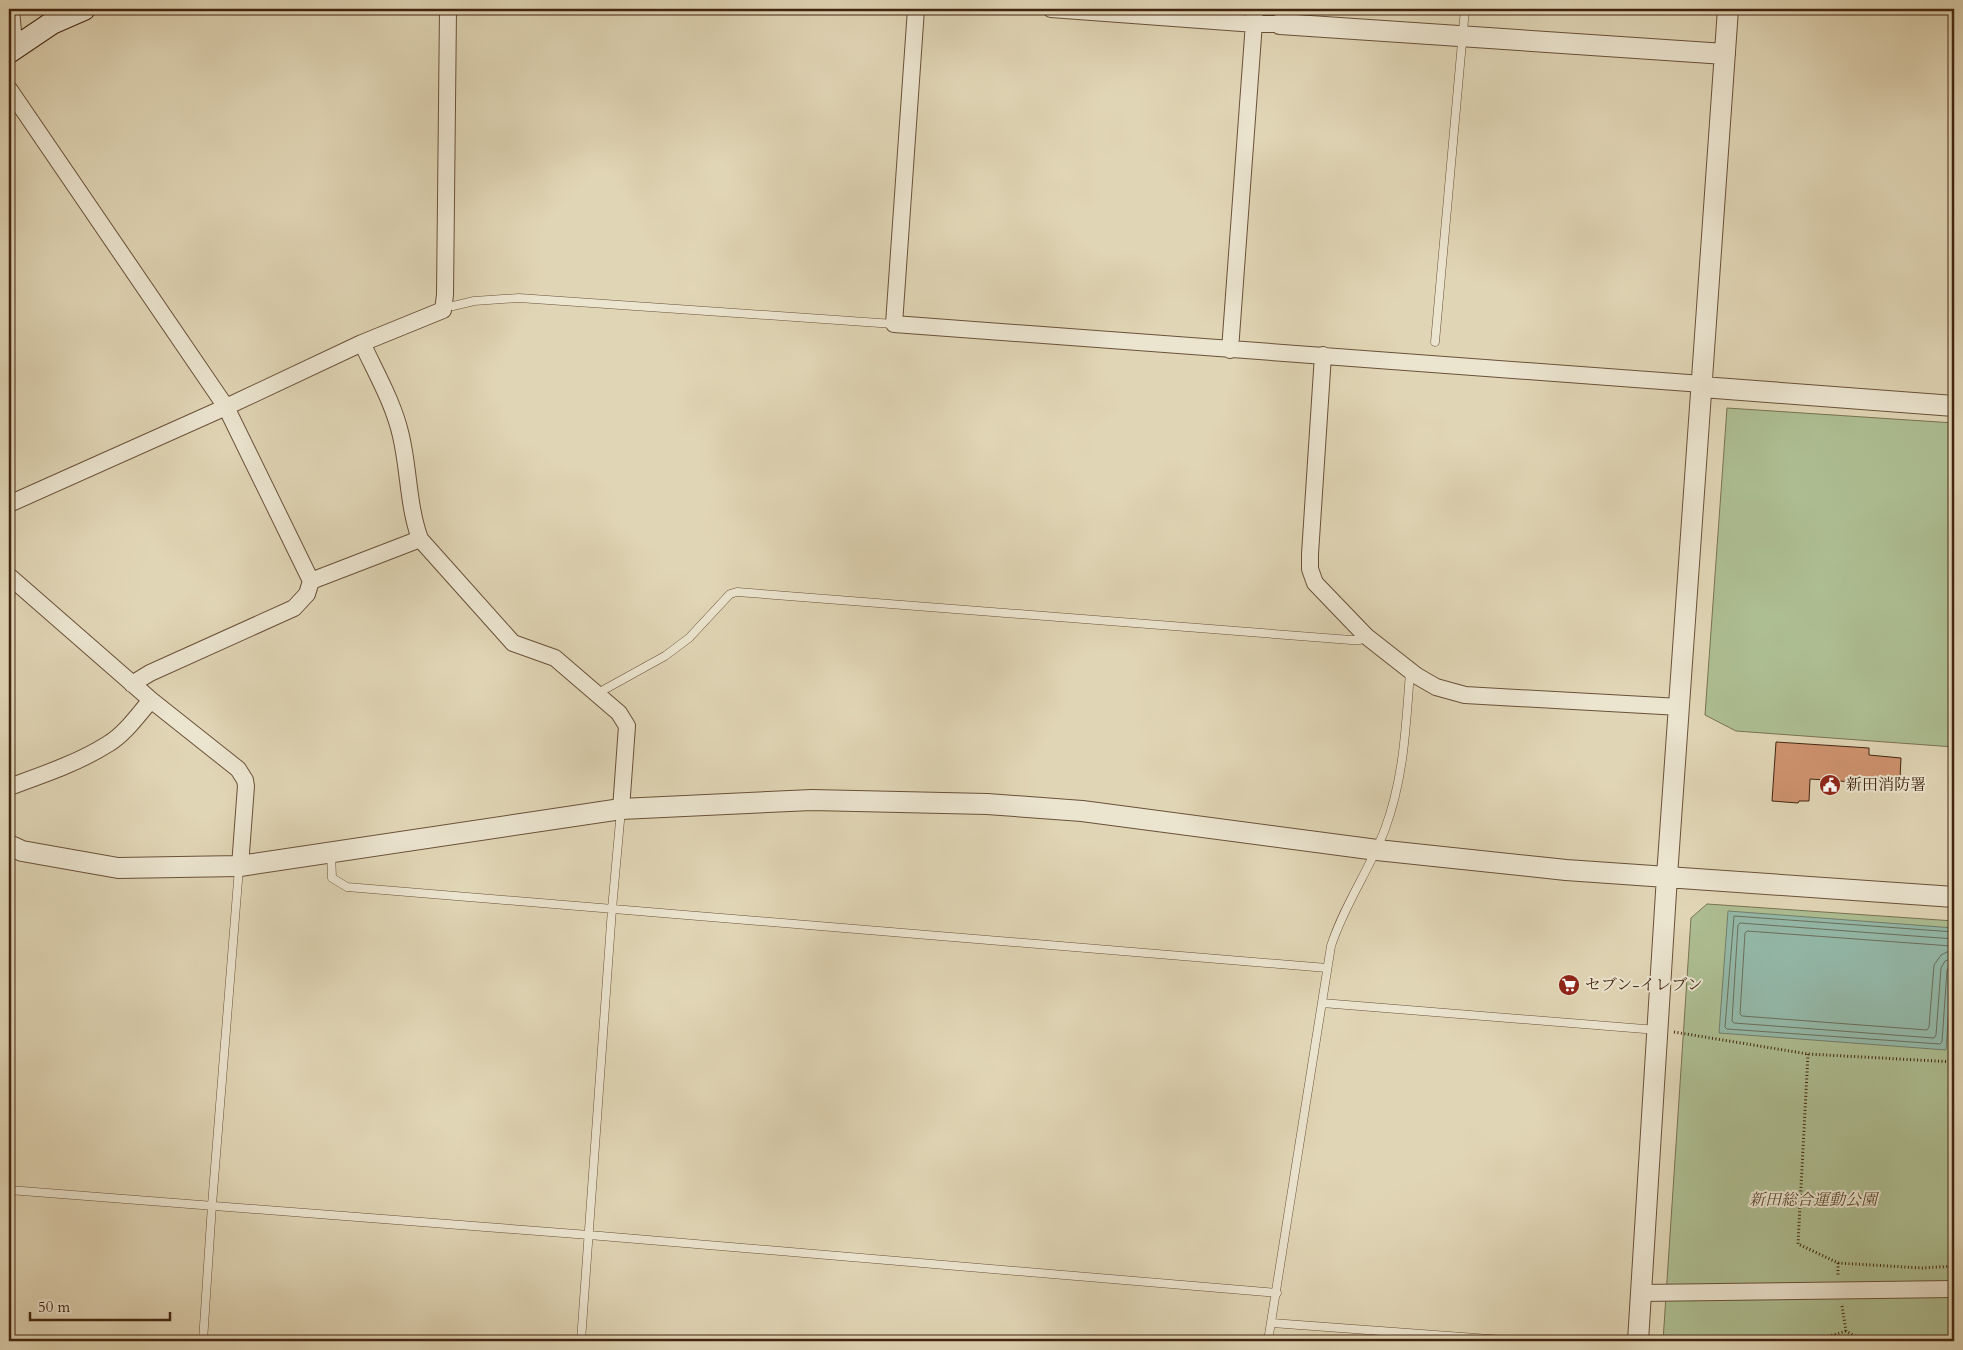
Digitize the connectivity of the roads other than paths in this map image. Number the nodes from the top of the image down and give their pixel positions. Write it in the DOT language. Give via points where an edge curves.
graph roads {
  1 [pos="9,9"];
  2 [pos="84,9"];
  3 [pos="448,9"];
  4 [pos="916,9"];
  5 [pos="1051,9"];
  6 [pos="1465,9"];
  7 [pos="1728,9"];
  8 [pos="1255,17"];
  9 [pos="1280,24"];
  10 [pos="1463,35"];
  11 [pos="11,41"];
  12 [pos="1725,54"];
  13 [pos="9,89"];
  14 [pos="444,305"];
  15 [pos="894,324"];
  16 [pos="1435,342"];
  17 [pos="362,343"];
  18 [pos="1230,350"];
  19 [pos="1323,355"];
  20 [pos="1702,386"];
  21 [pos="226,406"];
  22 [pos="1954,406"];
  23 [pos="9,504"];
  24 [pos="420,539"];
  25 [pos="9,576"];
  26 [pos="310,582"];
  27 [pos="1366,636"];
  28 [pos="1410,672"];
  29 [pos="132,684"];
  30 [pos="598,693"];
  31 [pos="151,700"];
  32 [pos="1680,707"];
  33 [pos="9,787"];
  34 [pos="621,809"];
  35 [pos="9,845"];
  36 [pos="1377,850"];
  37 [pos="331,853"];
  38 [pos="240,866"];
  39 [pos="1668,876"];
  40 [pos="1954,897"];
  41 [pos="612,909"];
  42 [pos="1327,968"];
  43 [pos="1322,1003"];
  44 [pos="1657,1030"];
  45 [pos="9,1190"];
  46 [pos="212,1205"];
  47 [pos="589,1235"];
  48 [pos="1954,1289"];
  49 [pos="1640,1292"];
  50 [pos="1277,1293"];
  51 [pos="1272,1323"];
  52 [pos="202,1341"];
  53 [pos="581,1341"];
  54 [pos="1268,1341"];
  55 [pos="1517,1341"];
  56 [pos="1638,1341"];
  1 -- 11 [label="street"];
  2 -- 11 [label="main road"];
  3 -- 14 [label="street"];
  4 -- 15 [label="street"];
  5 -- 8 [label="street"];
  6 -- 10 [label="lane"];
  7 -- 12 [label="street"];
  8 -- 9 [label="street"];
  8 -- 18 [label="street"];
  9 -- 10 [label="street"];
  10 -- 12 [label="street"];
  10 -- 16 [label="lane"];
  12 -- 20 [label="street"];
  13 -- 21 [label="street"];
  14 -- 15 [label="lane" via="519,298"];
  14 -- 17 [label="street" via="440,312"];
  15 -- 18 [label="street"];
  17 -- 21 [label="street"];
  17 -- 24 [label="street" via="401,434 413,521"];
  18 -- 19 [label="street"];
  19 -- 20 [label="street"];
  19 -- 27 [label="street" via="1310,570 1316,583"];
  20 -- 22 [label="street"];
  20 -- 32 [label="street"];
  21 -- 23 [label="street"];
  21 -- 26 [label="street"];
  24 -- 26 [label="street"];
  24 -- 30 [label="street" via="513,643 556,658"];
  25 -- 29 [label="street"];
  26 -- 29 [label="street" via="308,594 294,608"];
  27 -- 28 [label="street"];
  27 -- 30 [label="lane" via="1351,640 736,592 730,594 689,638"];
  28 -- 32 [label="street" via="1436,687 1466,696"];
  28 -- 36 [label="lane" via="1398,784"];
  29 -- 31 [label="street"];
  30 -- 34 [label="street" via="620,713 627,726"];
  31 -- 33 [label="street" via="109,744 58,769"];
  31 -- 38 [label="street" via="238,769 245,780"];
  32 -- 39 [label="street"];
  34 -- 36 [label="street" via="812,800 987,804 1102,813"];
  34 -- 37 [label="street"];
  34 -- 41 [label="lane"];
  35 -- 38 [label="street" via="22,851 118,868"];
  36 -- 39 [label="street" via="1566,870"];
  36 -- 42 [label="lane" via="1336,931"];
  37 -- 38 [label="street"];
  37 -- 41 [label="lane" via="332,878 347,887"];
  38 -- 46 [label="lane"];
  39 -- 40 [label="street"];
  39 -- 44 [label="street"];
  41 -- 42 [label="lane"];
  41 -- 47 [label="lane"];
  42 -- 43 [label="lane"];
  43 -- 44 [label="lane"];
  43 -- 50 [label="lane"];
  44 -- 49 [label="street"];
  45 -- 46 [label="lane"];
  46 -- 47 [label="lane"];
  46 -- 52 [label="lane"];
  47 -- 50 [label="lane"];
  47 -- 53 [label="lane"];
  48 -- 49 [label="street"];
  49 -- 56 [label="street"];
  50 -- 51 [label="lane"];
  51 -- 54 [label="lane"];
  51 -- 55 [label="lane"];
}
